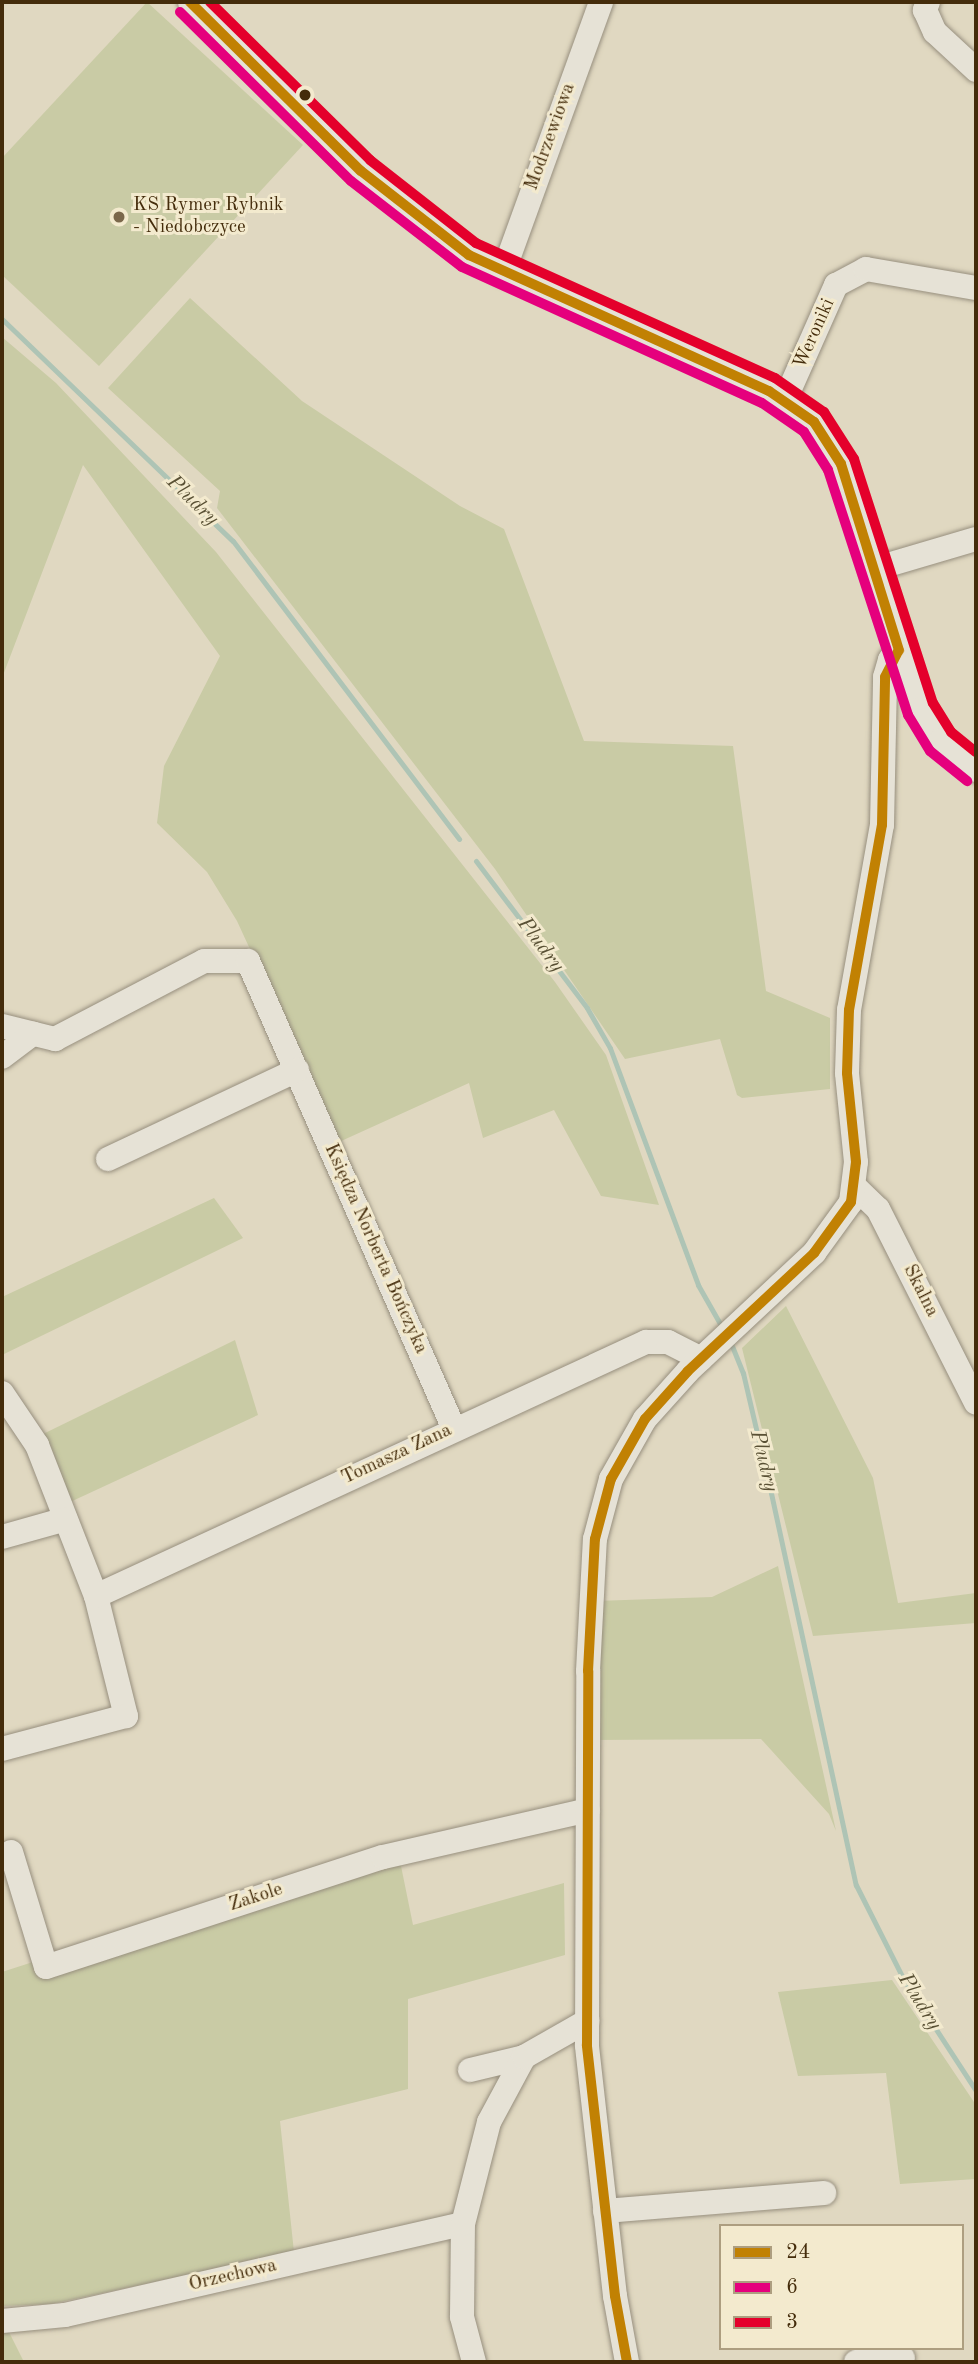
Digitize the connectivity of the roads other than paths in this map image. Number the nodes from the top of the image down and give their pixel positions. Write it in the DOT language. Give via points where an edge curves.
graph roads {
  1 [pos="190,2"];
  2 [pos="601,2"];
  3 [pos="928,2"];
  4 [pos="976,70"];
  5 [pos="503,273"];
  6 [pos="976,288"];
  7 [pos="785,400"];
  8 [pos="976,539"];
  9 [pos="874,569"];
  10 [pos="899,650"];
  11 [pos="976,770"];
  12 [pos="2,1026"];
  13 [pos="33,1034"];
  14 [pos="2,1058"];
  15 [pos="297,1070"];
  16 [pos="108,1159"];
  17 [pos="854,1186"];
  18 [pos="707,1354"];
  19 [pos="8,1401"];
  20 [pos="976,1403"];
  21 [pos="454,1429"];
  22 [pos="66,1520"];
  23 [pos="2,1536"];
  24 [pos="96,1596"];
  25 [pos="2,1749"];
  26 [pos="588,1810"];
  27 [pos="11,1852"];
  28 [pos="587,2021"];
  29 [pos="524,2057"];
  30 [pos="470,2070"];
  31 [pos="824,2193"];
  32 [pos="605,2211"];
  33 [pos="464,2224"];
  34 [pos="2,2322"];
  35 [pos="903,2358"];
  36 [pos="474,2362"];
  37 [pos="627,2362"];
  38 [pos="856,2362"];
  1 -- 5 [label="street" via="380,189 469,255"];
  2 -- 5 [label="street, Modrzewiowa"];
  3 -- 4 [label="street" via="925,10 935,32"];
  5 -- 7 [label="street"];
  6 -- 7 [label="street, Weroniki" via="866,269 836,285"];
  7 -- 9 [label="street" via="814,422 837,455"];
  8 -- 9 [label="street"];
  9 -- 10 [label="street"];
  10 -- 11 [label="street" via="932,730 948,750"];
  10 -- 17 [label="street" via="885,677 882,825 849,1020"];
  12 -- 13 [label="street, Księdza Norberta Bończyka"];
  13 -- 14 [label="street"];
  13 -- 15 [label="street, Księdza Norberta Bończyka" via="55,1039 204,961 248,961"];
  15 -- 16 [label="street"];
  15 -- 21 [label="street, Księdza Norberta Bończyka"];
  17 -- 18 [label="street" via="846,1213 828,1237"];
  17 -- 20 [label="street, Skalna" via="878,1209"];
  18 -- 21 [label="street, Tomasza Zana" via="668,1342 646,1342"];
  18 -- 26 [label="street" via="635,1435 611,1479 599,1514 590,1589"];
  19 -- 22 [label="street" via="37,1445"];
  21 -- 24 [label="street, Tomasza Zana"];
  22 -- 23 [label="street"];
  22 -- 24 [label="street"];
  24 -- 25 [label="street" via="126,1716"];
  26 -- 27 [label="street, Zakole" via="383,1857 46,1967"];
  26 -- 28 [label="street"];
  28 -- 29 [label="street"];
  28 -- 32 [label="street"];
  29 -- 30 [label="street"];
  29 -- 33 [label="street" via="488,2122"];
  31 -- 32 [label="street"];
  32 -- 37 [label="street"];
  33 -- 34 [label="street, Orzechowa" via="65,2315"];
  33 -- 36 [label="street" via="461,2317"];
  35 -- 38 [label="street"];
}
